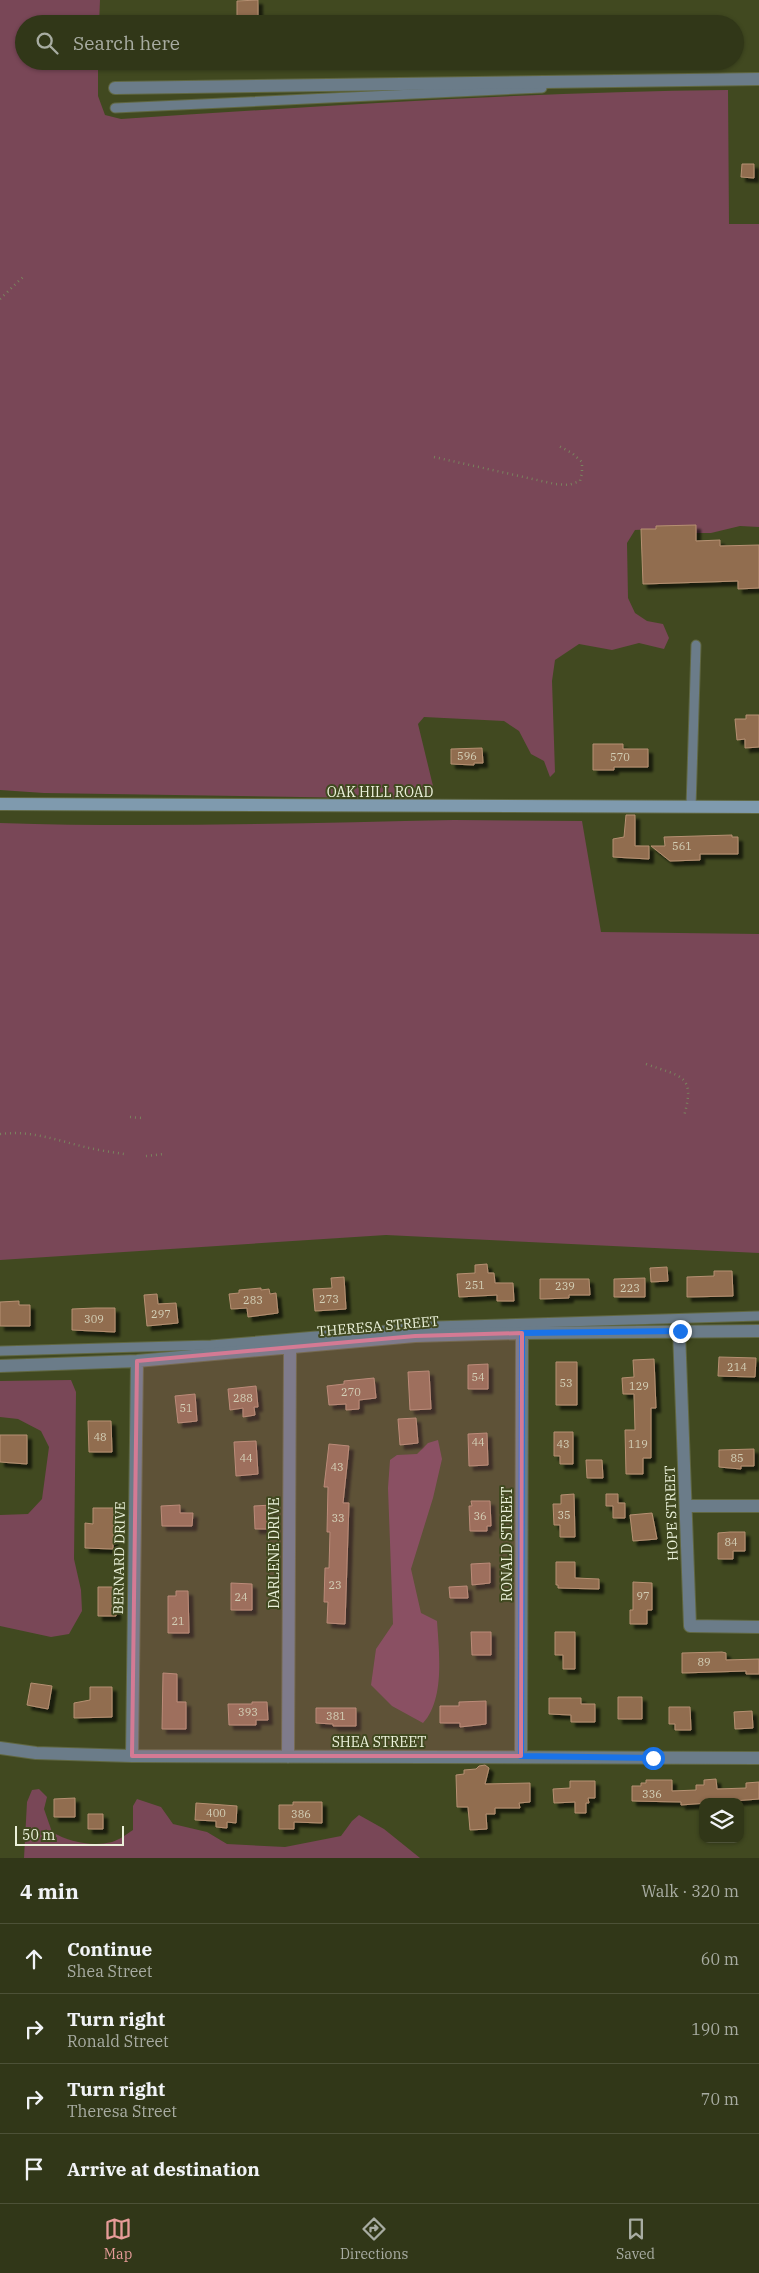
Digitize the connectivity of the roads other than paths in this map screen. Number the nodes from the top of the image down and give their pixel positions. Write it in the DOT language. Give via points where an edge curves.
graph roads {
  1 [pos="704,80"];
  2 [pos="759,80"];
  3 [pos="115,88"];
  4 [pos="115,108"];
  5 [pos="696,645"];
  6 [pos="0,804"];
  7 [pos="691,807"];
  8 [pos="759,807"];
  9 [pos="759,1316"];
  10 [pos="680,1331"];
  11 [pos="759,1331"];
  12 [pos="522,1333"];
  13 [pos="290,1349"];
  14 [pos="0,1351"];
  15 [pos="136,1361"];
  16 [pos="0,1366"];
  17 [pos="687,1506"];
  18 [pos="759,1506"];
  19 [pos="759,1627"];
  20 [pos="0,1748"];
  21 [pos="132,1756"];
  22 [pos="521,1756"];
  23 [pos="288,1757"];
  24 [pos="759,1758"];
  1 -- 2 [label="street"];
  1 -- 3 [label="street"];
  1 -- 4 [label="lane"];
  5 -- 7 [label="lane"];
  6 -- 7 [label="street, OAK HILL ROAD"];
  7 -- 8 [label="street, OAK HILL ROAD"];
  9 -- 14 [label="lane" via="435,1326 211,1344"];
  10 -- 11 [label="street, THERESA STREET"];
  10 -- 12 [label="street, THERESA STREET"];
  10 -- 17 [label="street, HOPE STREET"];
  12 -- 13 [label="street, THERESA STREET" via="415,1336"];
  12 -- 22 [label="street, RONALD STREET"];
  13 -- 15 [label="street, THERESA STREET"];
  13 -- 23 [label="street, DARLENE DRIVE"];
  15 -- 16 [label="street, THERESA STREET"];
  15 -- 21 [label="street, BERNARD DRIVE"];
  17 -- 18 [label="street"];
  17 -- 19 [label="street, HOPE STREET" via="690,1626"];
  20 -- 21 [label="street, SHEA STREET" via="36,1753"];
  21 -- 23 [label="street, SHEA STREET"];
  22 -- 23 [label="street, SHEA STREET"];
  22 -- 24 [label="street, SHEA STREET"];
}
